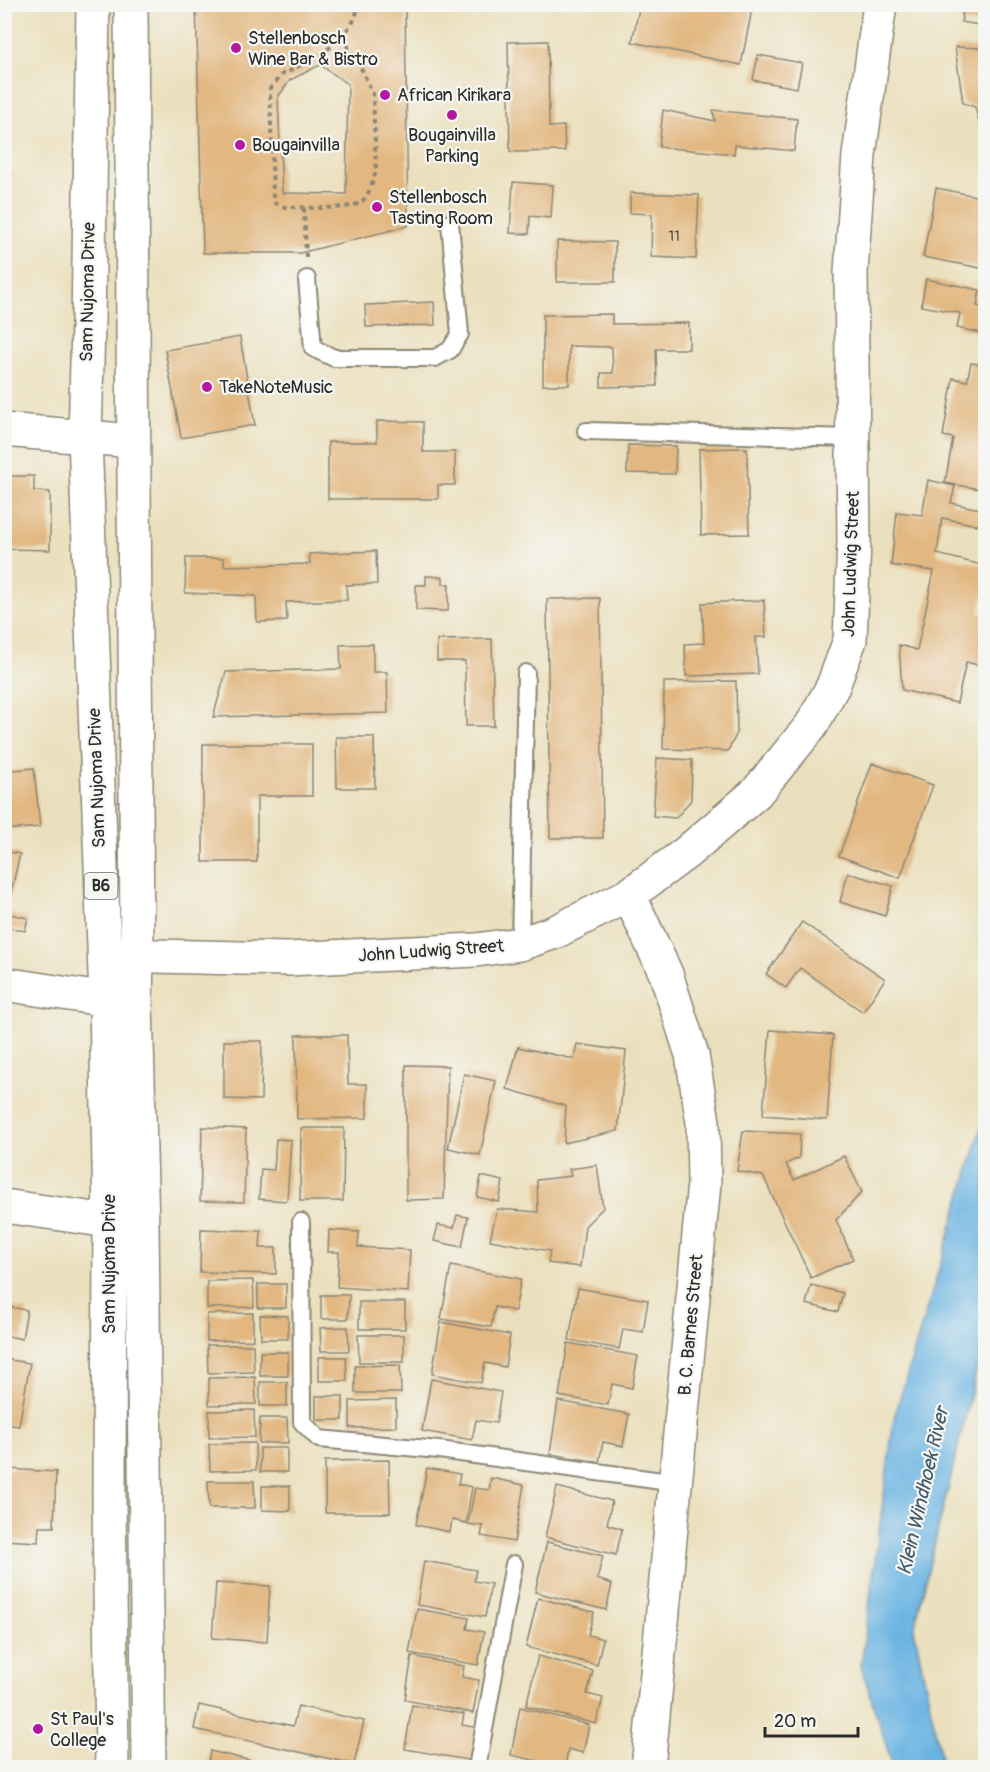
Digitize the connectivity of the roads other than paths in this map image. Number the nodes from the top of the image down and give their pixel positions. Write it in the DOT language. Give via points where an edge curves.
graph roads {
  1 [pos="93,4"];
  2 [pos="131,4"];
  3 [pos="880,4"];
  4 [pos="450,223"];
  5 [pos="307,279"];
  6 [pos="4,430"];
  7 [pos="586,431"];
  8 [pos="85,436"];
  9 [pos="854,438"];
  10 [pos="133,441"];
  11 [pos="526,673"];
  12 [pos="629,895"];
  13 [pos="520,944"];
  14 [pos="104,955"];
  15 [pos="137,956"];
  16 [pos="4,984"];
  17 [pos="121,1002"];
  18 [pos="4,1206"];
  19 [pos="110,1222"];
  20 [pos="301,1222"];
  21 [pos="142,1226"];
  22 [pos="676,1482"];
  23 [pos="514,1564"];
  24 [pos="112,1767"];
  25 [pos="149,1767"];
  26 [pos="477,1767"];
  27 [pos="648,1767"];
  1 -- 8 [label="main road, Sam Nujoma Drive / B6"];
  2 -- 10 [label="main road, Sam Nujoma Drive / B6"];
  3 -- 9 [label="main road, John Ludwig Street" via="859,155 852,260"];
  4 -- 5 [label="lane" via="460,334 450,350 435,358 334,358 313,348"];
  6 -- 8 [label="main road"];
  7 -- 9 [label="lane"];
  8 -- 10 [label="main road"];
  8 -- 14 [label="main road, Sam Nujoma Drive / B6"];
  9 -- 12 [label="main road, John Ludwig Street" via="850,640 833,686 811,726 756,793 686,854"];
  10 -- 15 [label="main road, Sam Nujoma Drive / B6"];
  11 -- 13 [label="lane"];
  12 -- 13 [label="main road, John Ludwig Street" via="555,933"];
  12 -- 22 [label="main road, B. C. Barnes Street" via="666,974 692,1055 703,1122 704,1183"];
  13 -- 15 [label="main road, John Ludwig Street" via="476,950 298,959"];
  14 -- 15 [label="main road, John Ludwig Street"];
  14 -- 17 [label="main road, Sam Nujoma Drive / B6"];
  15 -- 17 [label="main road, Sam Nujoma Drive / B6"];
  16 -- 17 [label="main road"];
  17 -- 19 [label="main road, Sam Nujoma Drive / B6"];
  17 -- 21 [label="main road, Sam Nujoma Drive / B6"];
  18 -- 19 [label="main road"];
  19 -- 21 [label="main road"];
  19 -- 24 [label="main road, Sam Nujoma Drive / B6"];
  20 -- 22 [label="lane" via="302,1422 319,1439 438,1450"];
  21 -- 25 [label="main road, Sam Nujoma Drive / B6"];
  22 -- 27 [label="main road, B. C. Barnes Street"];
  23 -- 26 [label="lane"];
}
